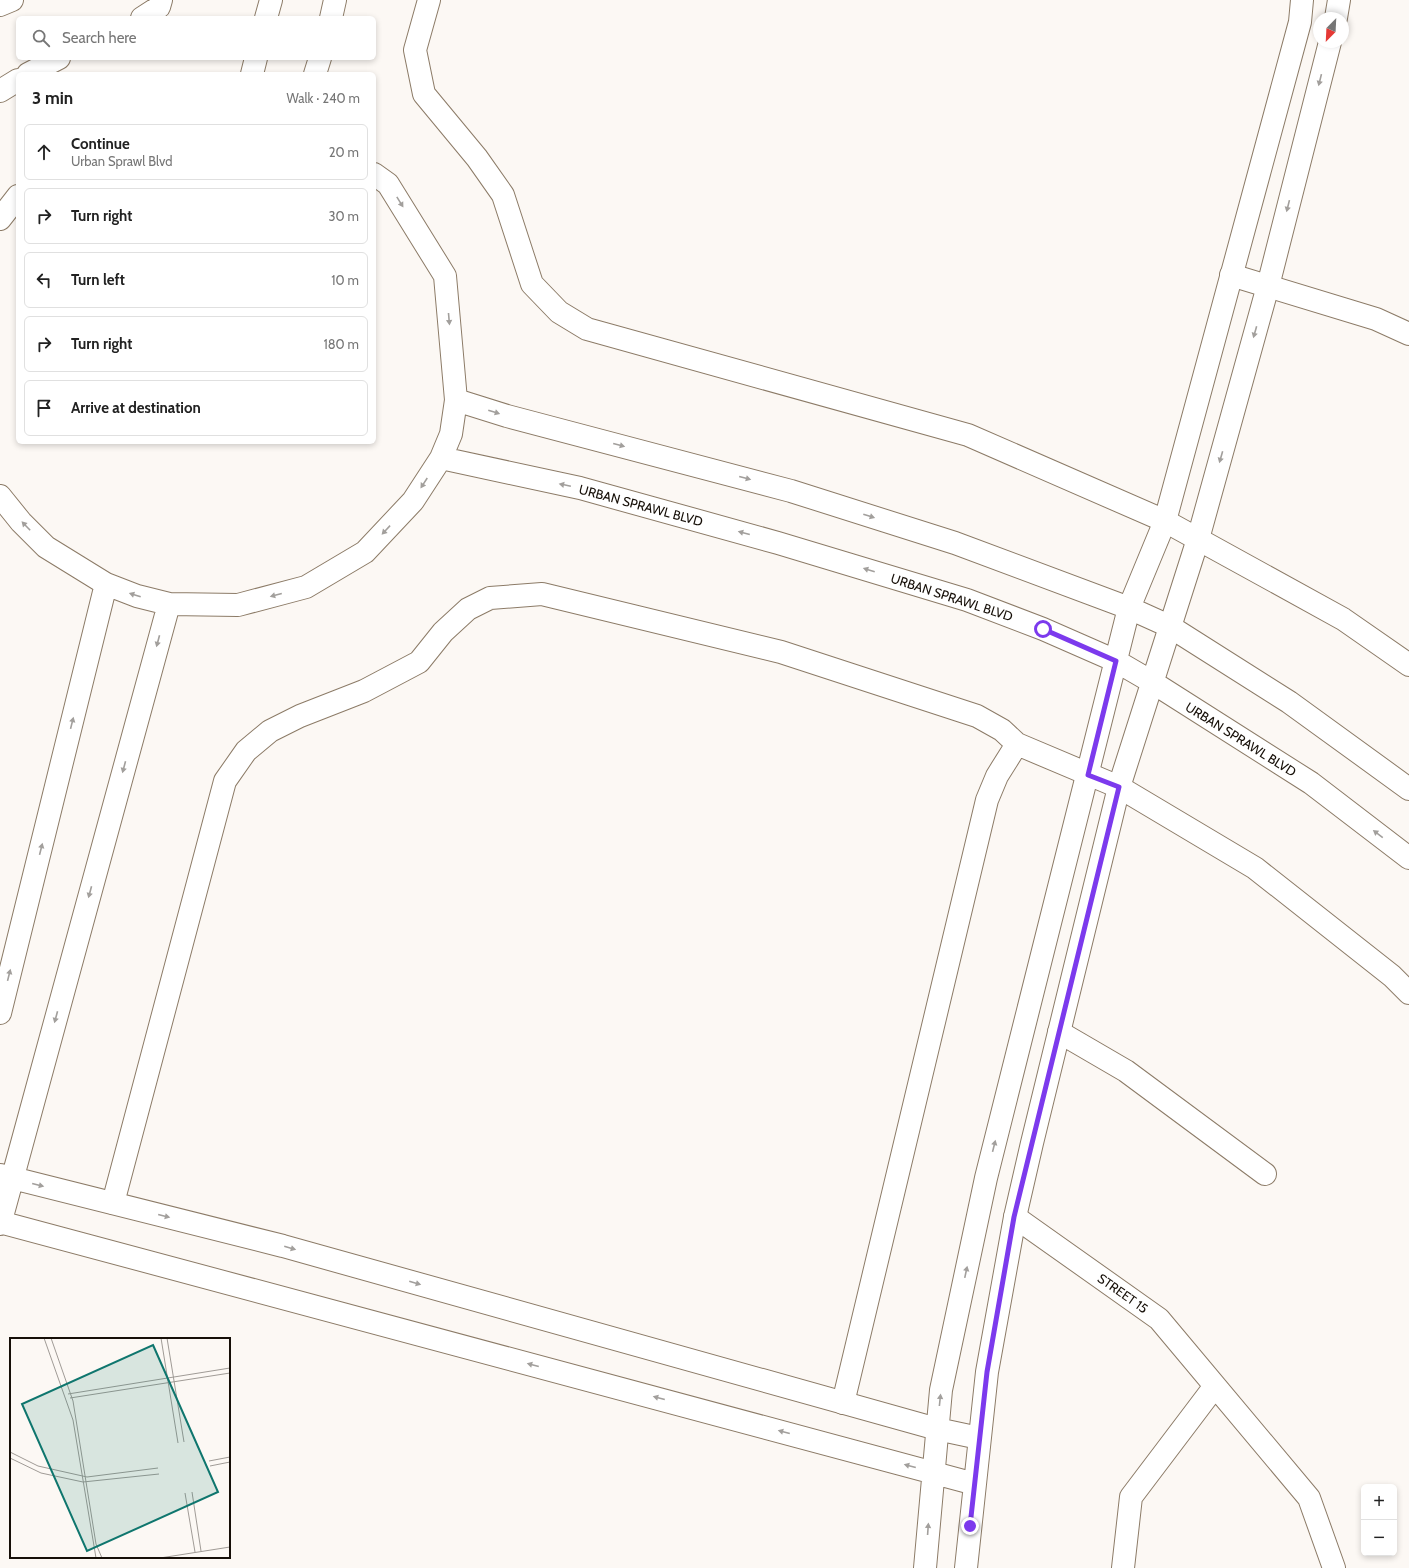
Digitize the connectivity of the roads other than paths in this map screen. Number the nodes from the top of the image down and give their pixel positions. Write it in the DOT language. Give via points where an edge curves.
graph roads {
  1 [pos="12,0"];
  2 [pos="161,0"];
  3 [pos="271,0"];
  4 [pos="336,0"];
  5 [pos="429,0"];
  6 [pos="1302,0"];
  7 [pos="1339,0"];
  8 [pos="0,5"];
  9 [pos="1337,12"];
  10 [pos="145,16"];
  11 [pos="267,16"];
  12 [pos="331,16"];
  13 [pos="1328,48"];
  14 [pos="55,60"];
  15 [pos="256,60"];
  16 [pos="319,60"];
  17 [pos="32,72"];
  18 [pos="252,72"];
  19 [pos="316,72"];
  20 [pos="16,81"];
  21 [pos="0,91"];
  22 [pos="376,175"];
  23 [pos="16,199"];
  24 [pos="0,219"];
  25 [pos="1232,275"];
  26 [pos="1268,286"];
  27 [pos="1409,334"];
  28 [pos="456,400"];
  29 [pos="441,458"];
  30 [pos="0,496"];
  31 [pos="1164,522"];
  32 [pos="1198,539"];
  33 [pos="106,584"];
  34 [pos="169,604"];
  35 [pos="1129,608"];
  36 [pos="1169,626"];
  37 [pos="1116,661"];
  38 [pos="1409,664"];
  39 [pos="1152,682"];
  40 [pos="1017,744"];
  41 [pos="1088,775"];
  42 [pos="1119,787"];
  43 [pos="1409,789"];
  44 [pos="1409,858"];
  45 [pos="1409,993"];
  46 [pos="0,1013"];
  47 [pos="1059,1032"];
  48 [pos="1265,1174"];
  49 [pos="6,1177"];
  50 [pos="113,1203"];
  51 [pos="1014,1217"];
  52 [pos="0,1223"];
  53 [pos="1215,1386"];
  54 [pos="843,1403"];
  55 [pos="937,1429"];
  56 [pos="979,1438"];
  57 [pos="933,1472"];
  58 [pos="975,1484"];
  59 [pos="925,1568"];
  60 [pos="966,1568"];
  61 [pos="1123,1568"];
  62 [pos="1334,1568"];
  1 -- 8 [label="street"];
  2 -- 10 [label="street" via="159,6"];
  3 -- 11 [label="street"];
  4 -- 12 [label="street"];
  5 -- 31 [label="street" via="415,50 424,94 477,158 503,195 532,284 558,312 587,329 968,435"];
  6 -- 25 [label="street" via="1300,22"];
  7 -- 9 [label="street"];
  13 -- 26 [label="street, one-way"];
  14 -- 17 [label="street"];
  15 -- 18 [label="street"];
  16 -- 19 [label="street"];
  20 -- 21 [label="street"];
  22 -- 28 [label="street, one-way" via="388,184 445,276"];
  23 -- 24 [label="street"];
  25 -- 26 [label="street"];
  25 -- 31 [label="street"];
  26 -- 27 [label="street" via="1376,319"];
  26 -- 32 [label="street, one-way"];
  28 -- 29 [label="street" via="451,434"];
  28 -- 35 [label="street, one-way" via="507,416 791,491 955,543"];
  29 -- 34 [label="street, one-way" via="413,501 365,552 306,587 238,605"];
  37 -- 29 [label="street, URBAN SPRAWL BLVD, one-way" via="967,600 778,543 580,488"];
  33 -- 30 [label="street, one-way" via="46,547"];
  31 -- 32 [label="street"];
  31 -- 35 [label="street"];
  32 -- 36 [label="street"];
  32 -- 38 [label="street" via="1343,619"];
  34 -- 33 [label="street, one-way" via="136,596"];
  46 -- 33 [label="street, one-way"];
  34 -- 49 [label="street, one-way"];
  35 -- 36 [label="street"];
  35 -- 37 [label="street"];
  36 -- 39 [label="street"];
  36 -- 43 [label="street" via="1289,702"];
  37 -- 39 [label="street, URBAN SPRAWL BLVD"];
  37 -- 41 [label="street"];
  39 -- 42 [label="street"];
  44 -- 39 [label="street, URBAN SPRAWL BLVD, one-way" via="1311,784"];
  40 -- 41 [label="street"];
  40 -- 50 [label="street" via="1002,730 977,716 781,652 542,594 490,598 468,609 448,627 419,662 364,691 300,716 270,731 246,751 225,780"];
  40 -- 54 [label="street" via="997,776 988,800"];
  41 -- 42 [label="street"];
  55 -- 41 [label="street, one-way" via="941,1390 986,1178"];
  42 -- 45 [label="street" via="1255,868 1392,976"];
  42 -- 47 [label="street"];
  47 -- 48 [label="street" via="1126,1071"];
  47 -- 51 [label="street"];
  49 -- 50 [label="street, one-way"];
  49 -- 52 [label="street"];
  50 -- 54 [label="street, one-way" via="283,1246"];
  51 -- 53 [label="street, STREET 15" via="1159,1318"];
  51 -- 56 [label="street" via="987,1372"];
  57 -- 52 [label="street, one-way"];
  53 -- 61 [label="street" via="1130,1497"];
  53 -- 62 [label="street, STREET 15" via="1308,1498"];
  54 -- 55 [label="street"];
  55 -- 56 [label="street"];
  55 -- 57 [label="street"];
  56 -- 58 [label="street"];
  57 -- 58 [label="street"];
  59 -- 57 [label="street, one-way"];
  58 -- 60 [label="street"];
}
